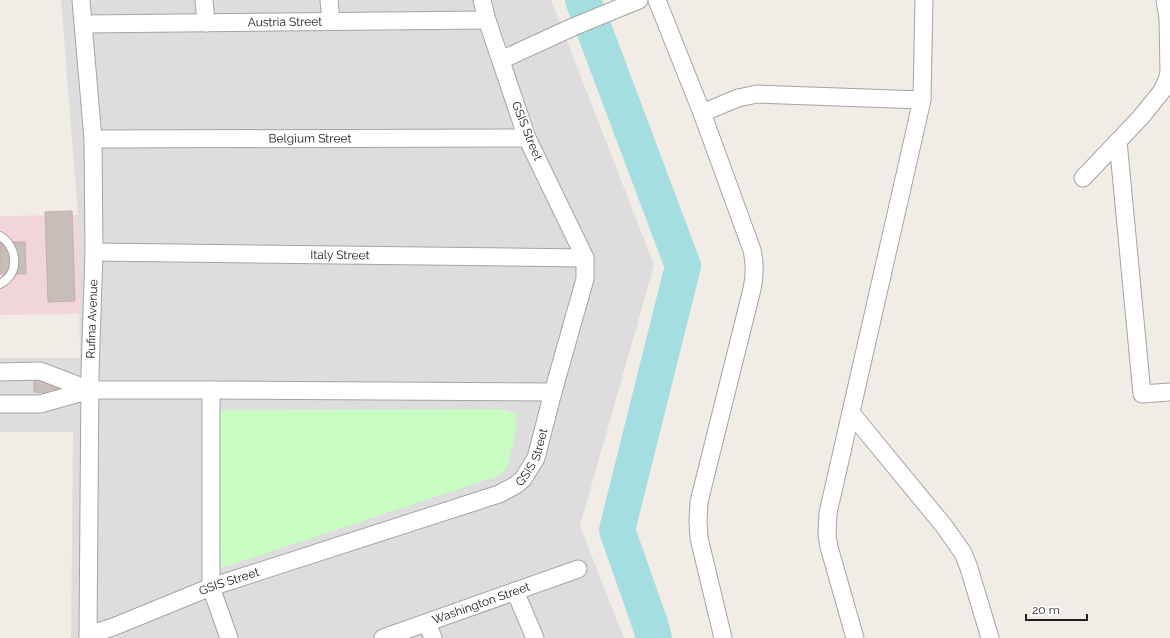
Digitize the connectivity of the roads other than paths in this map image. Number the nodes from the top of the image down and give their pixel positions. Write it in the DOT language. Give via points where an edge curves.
graph roads {
  1 [pos="81,0"];
  2 [pos="204,0"];
  3 [pos="329,0"];
  4 [pos="482,0"];
  5 [pos="639,0"];
  6 [pos="657,0"];
  7 [pos="924,0"];
  8 [pos="1165,0"];
  9 [pos="487,20"];
  10 [pos="331,21"];
  11 [pos="206,23"];
  12 [pos="84,24"];
  13 [pos="501,60"];
  14 [pos="922,100"];
  15 [pos="702,113"];
  16 [pos="527,138"];
  17 [pos="93,139"];
  18 [pos="1118,141"];
  19 [pos="1083,178"];
  20 [pos="0,236"];
  21 [pos="94,252"];
  22 [pos="585,258"];
  23 [pos="0,284"];
  24 [pos="0,372"];
  25 [pos="90,390"];
  26 [pos="211,390"];
  27 [pos="553,392"];
  28 [pos="1170,392"];
  29 [pos="0,404"];
  30 [pos="851,413"];
  31 [pos="578,569"];
  32 [pos="211,587"];
  33 [pos="515,591"];
  34 [pos="430,630"];
  35 [pos="116,633"];
  36 [pos="88,637"];
  37 [pos="229,638"];
  38 [pos="383,638"];
  39 [pos="535,638"];
  40 [pos="723,638"];
  41 [pos="855,638"];
  42 [pos="990,638"];
  1 -- 12 [label="street, Rufina Avenue"];
  2 -- 11 [label="street"];
  3 -- 10 [label="street"];
  4 -- 9 [label="street, GSIS Street"];
  5 -- 13 [label="street"];
  6 -- 15 [label="street"];
  7 -- 14 [label="street"];
  8 -- 18 [label="street" via="1168,18 1169,76 1162,91"];
  9 -- 10 [label="street, Austria Street"];
  9 -- 13 [label="street, GSIS Street"];
  10 -- 11 [label="street, Austria Street"];
  11 -- 12 [label="street, Austria Street"];
  12 -- 17 [label="street, Rufina Avenue"];
  13 -- 16 [label="street, GSIS Street"];
  14 -- 15 [label="street" via="757,94 738,98"];
  14 -- 30 [label="street"];
  15 -- 40 [label="street" via="752,250 755,265 752,289 699,502 699,538"];
  16 -- 17 [label="street, Belgium Street"];
  16 -- 22 [label="street, GSIS Street"];
  17 -- 21 [label="street, Rufina Avenue"];
  18 -- 19 [label="street"];
  18 -- 28 [label="street" via="1142,394"];
  20 -- 23 [label="lane" via="10,244 14,259 12,272"];
  21 -- 22 [label="street, Italy Street"];
  21 -- 25 [label="street, Rufina Avenue"];
  22 -- 27 [label="street, GSIS Street" via="585,279"];
  24 -- 25 [label="street" via="40,371"];
  25 -- 26 [label="street"];
  25 -- 29 [label="street" via="40,404"];
  25 -- 36 [label="street, Rufina Avenue"];
  26 -- 27 [label="street"];
  26 -- 32 [label="street"];
  27 -- 32 [label="street, GSIS Street" via="536,458 523,479 508,490"];
  30 -- 41 [label="street" via="828,513 827,535"];
  30 -- 42 [label="street" via="944,526 963,553"];
  31 -- 33 [label="street, Washington Street"];
  32 -- 35 [label="street, GSIS Street"];
  32 -- 37 [label="street"];
  33 -- 34 [label="street, Washington Street"];
  33 -- 39 [label="street"];
  34 -- 38 [label="street, Washington Street"];
  35 -- 36 [label="street, GSIS Street"];
}
